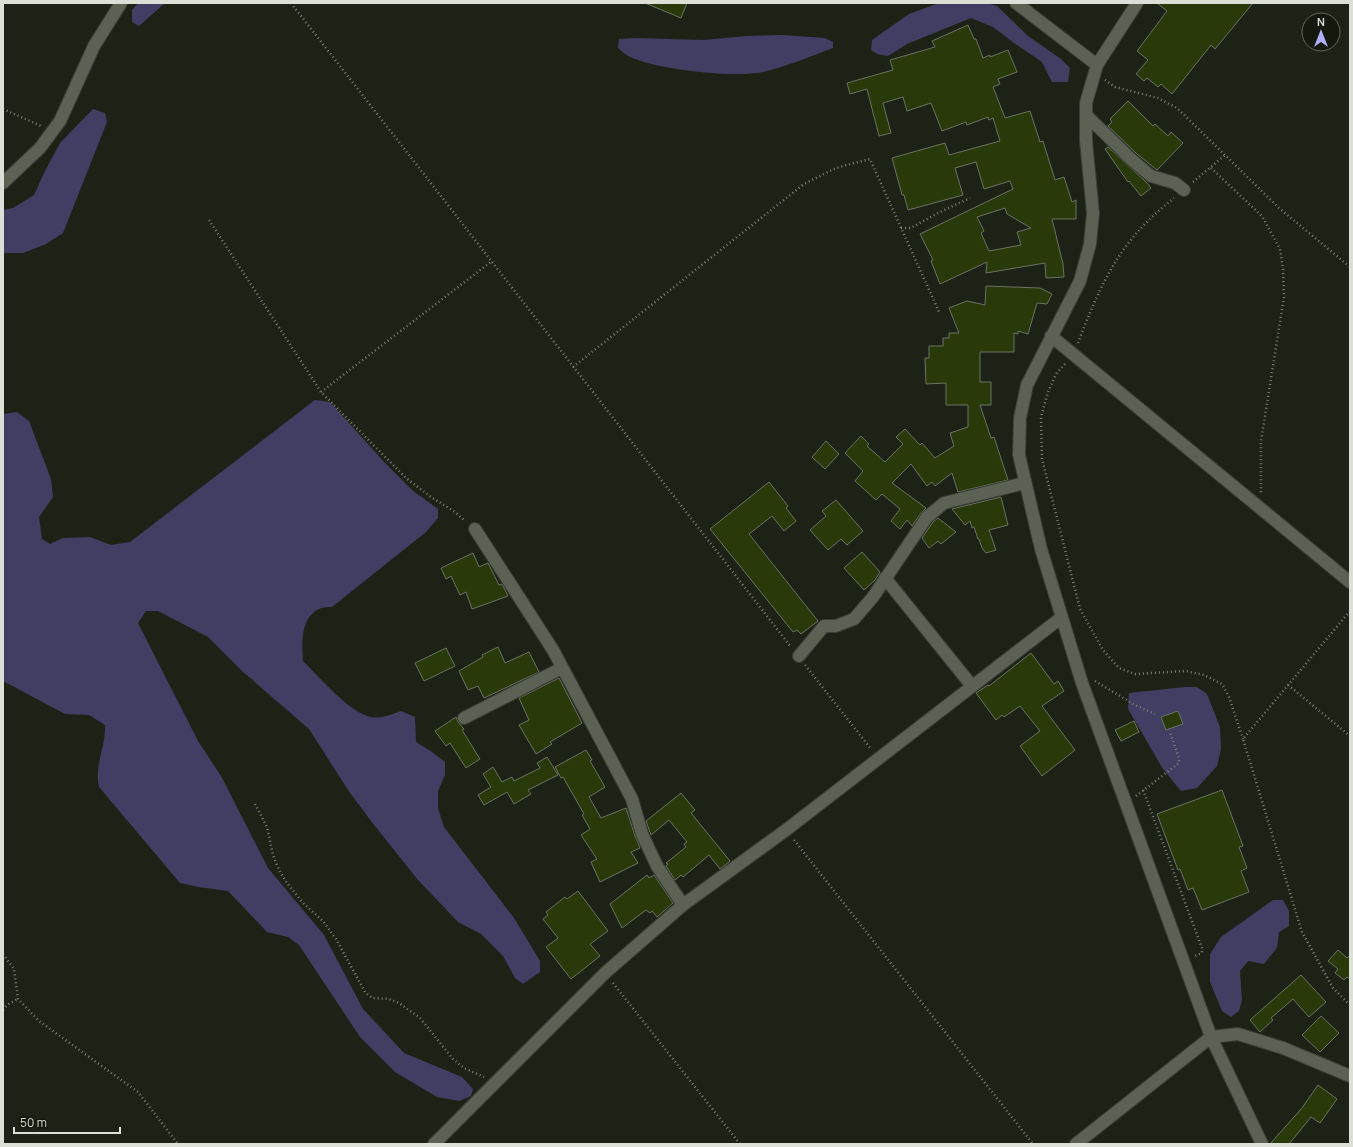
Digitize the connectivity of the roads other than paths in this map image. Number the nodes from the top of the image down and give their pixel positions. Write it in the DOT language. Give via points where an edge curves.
graph roads {
  1 [pos="121,3"];
  2 [pos="1016,3"];
  3 [pos="1137,3"];
  4 [pos="1096,69"];
  5 [pos="1086,115"];
  6 [pos="3,183"];
  7 [pos="1184,190"];
  8 [pos="1051,336"];
  9 [pos="1025,483"];
  10 [pos="475,529"];
  11 [pos="886,578"];
  12 [pos="1350,582"];
  13 [pos="1062,617"];
  14 [pos="798,656"];
  15 [pos="562,668"];
  16 [pos="972,686"];
  17 [pos="464,718"];
  18 [pos="682,905"];
  19 [pos="1211,1036"];
  20 [pos="1350,1076"];
  21 [pos="434,1144"];
  22 [pos="1076,1144"];
  23 [pos="1262,1144"];
  1 -- 6 [label="street" via="94,46 60,121 40,148"];
  2 -- 4 [label="street"];
  3 -- 4 [label="street"];
  4 -- 5 [label="street" via="1086,103"];
  5 -- 7 [label="street" via="1151,176 1175,183"];
  5 -- 8 [label="street" via="1093,213 1090,244 1080,280"];
  8 -- 9 [label="street" via="1026,385 1020,418 1019,455"];
  8 -- 12 [label="street"];
  9 -- 11 [label="street" via="944,503 927,517"];
  9 -- 13 [label="street" via="1041,549"];
  10 -- 15 [label="street"];
  11 -- 14 [label="street" via="854,619 836,626 824,626"];
  11 -- 16 [label="street"];
  13 -- 16 [label="street"];
  13 -- 19 [label="street" via="1079,672"];
  15 -- 17 [label="street"];
  15 -- 18 [label="street" via="632,799 642,834 657,866"];
  16 -- 18 [label="street" via="786,830"];
  18 -- 21 [label="street" via="605,973"];
  19 -- 20 [label="street" via="1238,1034 1283,1048"];
  19 -- 22 [label="street"];
  19 -- 23 [label="street"];
}
